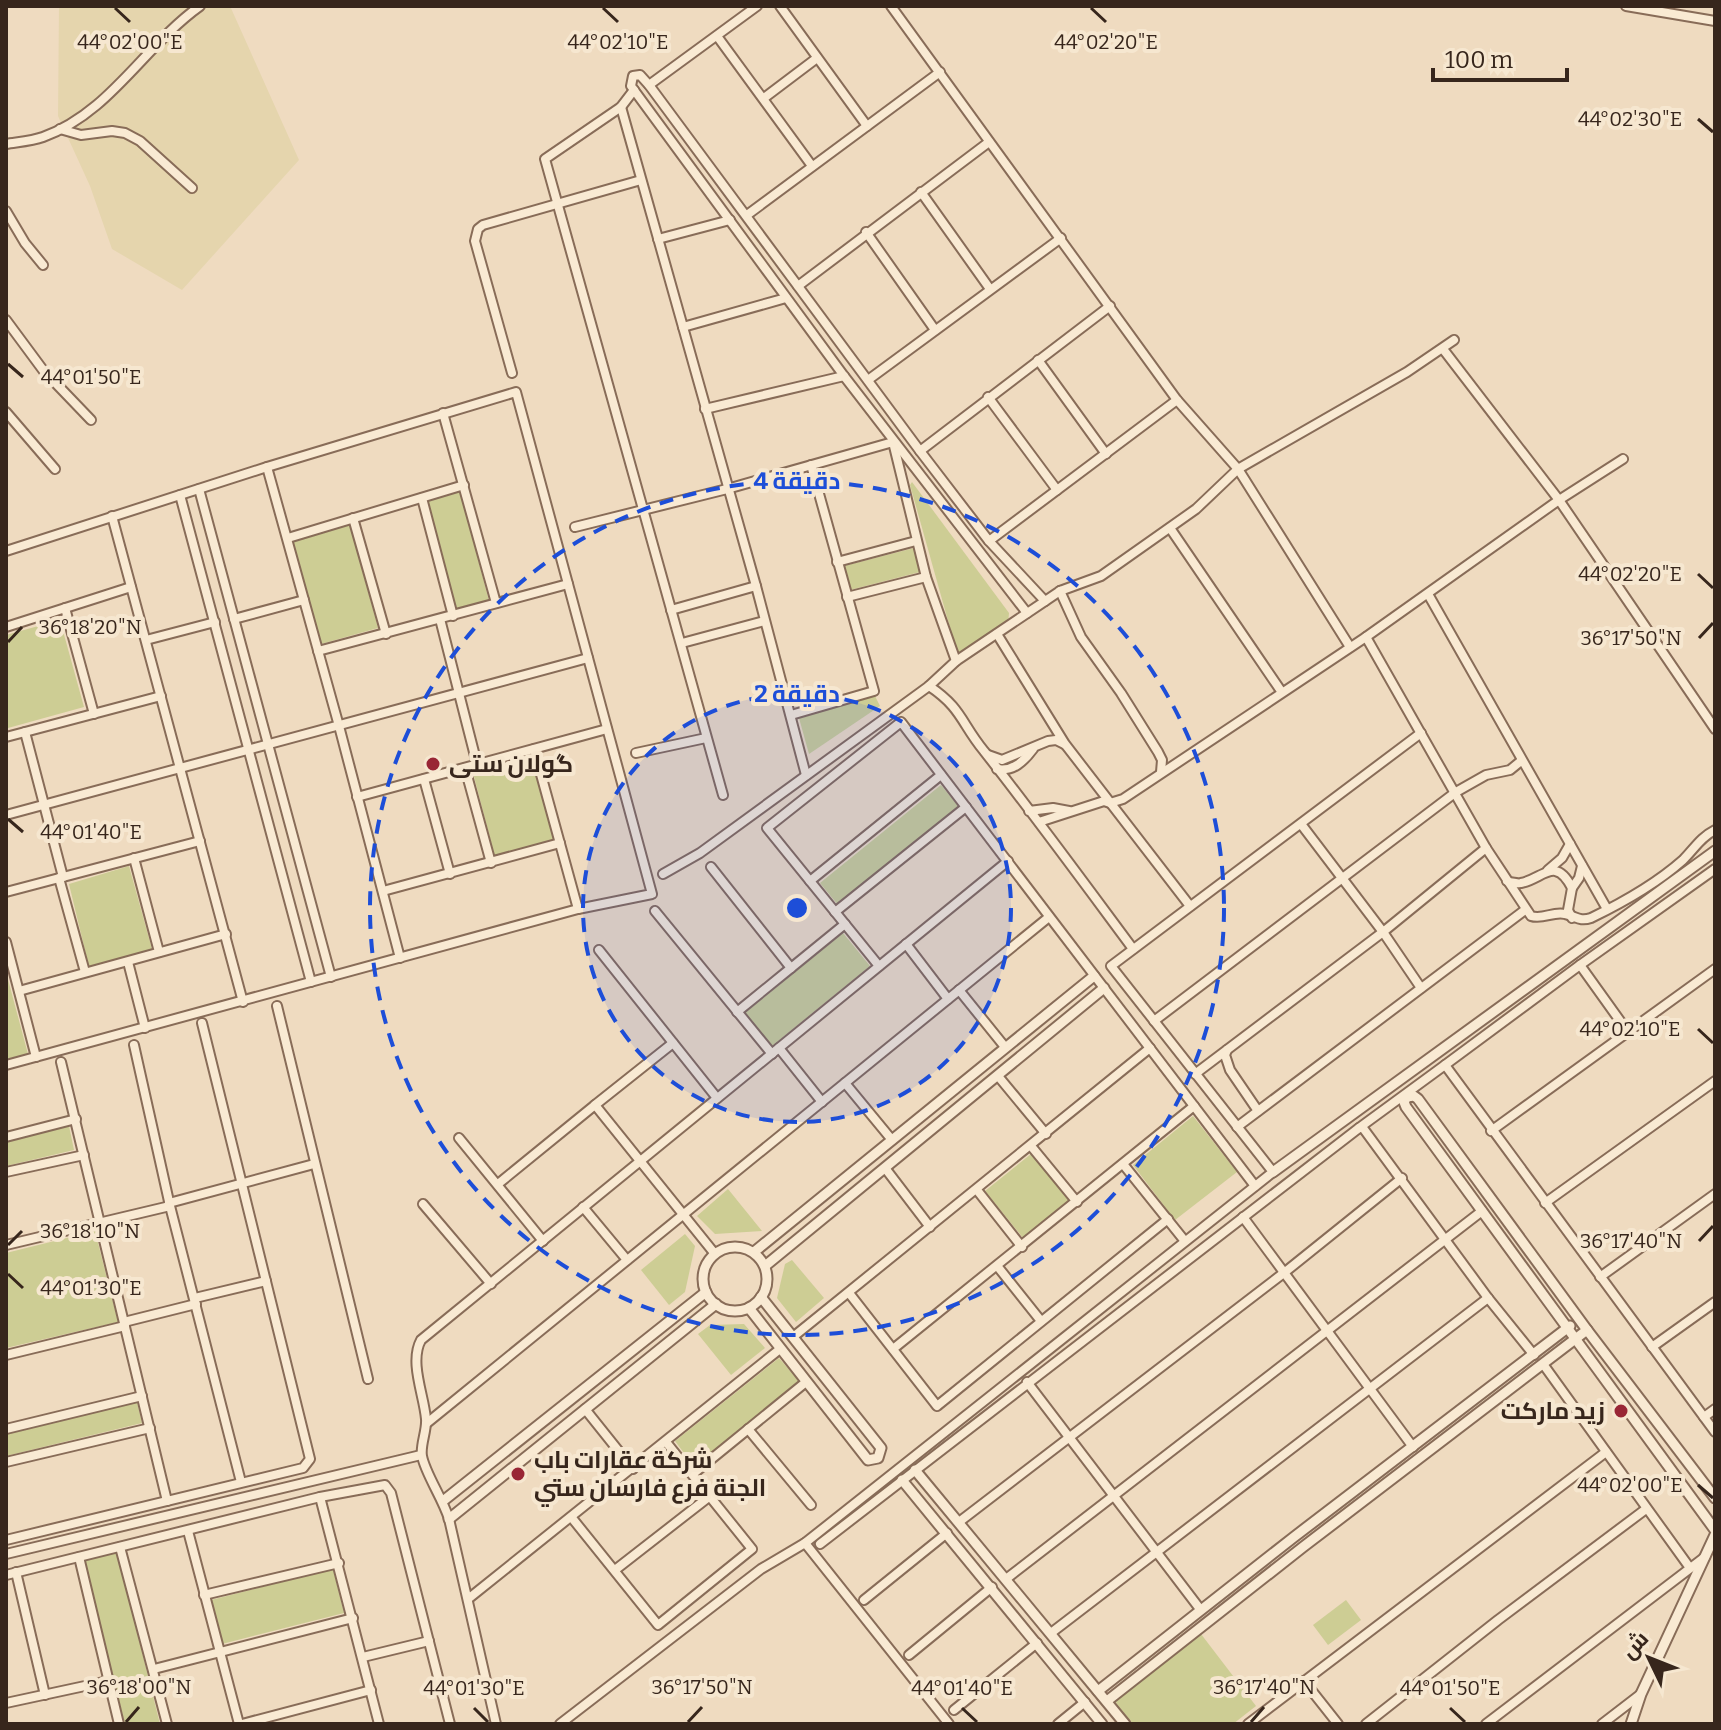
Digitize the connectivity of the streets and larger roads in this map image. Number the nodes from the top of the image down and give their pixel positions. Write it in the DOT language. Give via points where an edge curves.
graph roads {
  1 [pos="200,6"];
  2 [pos="757,6"];
  3 [pos="780,6"];
  4 [pos="891,6"];
  5 [pos="1626,6"];
  6 [pos="1715,21"];
  7 [pos="717,36"];
  8 [pos="817,58"];
  9 [pos="940,72"];
  10 [pos="649,85"];
  11 [pos="634,90"];
  12 [pos="764,98"];
  13 [pos="621,107"];
  14 [pos="867,126"];
  15 [pos="59,129"];
  16 [pos="989,142"];
  17 [pos="6,144"];
  18 [pos="812,166"];
  19 [pos="641,180"];
  20 [pos="192,188"];
  21 [pos="921,192"];
  22 [pos="557,205"];
  23 [pos="6,211"];
  24 [pos="747,215"];
  25 [pos="730,220"];
  26 [pos="866,232"];
  27 [pos="1061,238"];
  28 [pos="658,239"];
  29 [pos="43,265"];
  30 [pos="798,286"];
  31 [pos="990,289"];
  32 [pos="786,298"];
  33 [pos="1110,306"];
  34 [pos="6,320"];
  35 [pos="824,321"];
  36 [pos="683,327"];
  37 [pos="810,330"];
  38 [pos="935,330"];
  39 [pos="1454,340"];
  40 [pos="1443,349"];
  41 [pos="1038,360"];
  42 [pos="512,373"];
  43 [pos="844,376"];
  44 [pos="868,380"];
  45 [pos="988,397"];
  46 [pos="1177,400"];
  47 [pos="705,409"];
  48 [pos="6,412"];
  49 [pos="443,413"];
  50 [pos="91,420"];
  51 [pos="893,442"];
  52 [pos="920,451"];
  53 [pos="1106,454"];
  54 [pos="1623,459"];
  55 [pos="811,465"];
  56 [pos="267,467"];
  57 [pos="55,469"];
  58 [pos="1238,469"];
  59 [pos="464,485"];
  60 [pos="199,489"];
  61 [pos="727,489"];
  62 [pos="1057,490"];
  63 [pos="180,495"];
  64 [pos="422,498"];
  65 [pos="1559,500"];
  66 [pos="642,509"];
  67 [pos="112,516"];
  68 [pos="353,518"];
  69 [pos="575,527"];
  70 [pos="1170,528"];
  71 [pos="288,538"];
  72 [pos="916,541"];
  73 [pos="989,541"];
  74 [pos="6,551"];
  75 [pos="837,562"];
  76 [pos="926,577"];
  77 [pos="568,584"];
  78 [pos="756,586"];
  79 [pos="131,587"];
  80 [pos="1060,591"];
  81 [pos="1428,594"];
  82 [pos="847,597"];
  83 [pos="304,600"];
  84 [pos="1045,601"];
  85 [pos="496,603"];
  86 [pos="65,608"];
  87 [pos="671,610"];
  88 [pos="1027,613"];
  89 [pos="453,616"];
  90 [pos="234,619"];
  91 [pos="440,619"];
  92 [pos="764,621"];
  93 [pos="215,622"];
  94 [pos="6,627"];
  95 [pos="386,634"];
  96 [pos="997,634"];
  97 [pos="1366,637"];
  98 [pos="146,640"];
  99 [pos="682,643"];
  100 [pos="1350,647"];
  101 [pos="318,651"];
  102 [pos="588,658"];
  103 [pos="956,661"];
  104 [pos="929,686"];
  105 [pos="1281,691"];
  106 [pos="460,694"];
  107 [pos="161,696"];
  108 [pos="94,714"];
  109 [pos="791,715"];
  110 [pos="339,726"];
  111 [pos="607,729"];
  112 [pos="1715,729"];
  113 [pos="25,732"];
  114 [pos="1421,733"];
  115 [pos="6,737"];
  116 [pos="706,738"];
  117 [pos="1065,744"];
  118 [pos="268,745"];
  119 [pos="534,749"];
  120 [pos="1033,749"];
  121 [pos="251,750"];
  122 [pos="984,752"];
  123 [pos="636,753"];
  124 [pos="1521,761"];
  125 [pos="477,764"];
  126 [pos="181,768"];
  127 [pos="465,768"];
  128 [pos="997,769"];
  129 [pos="1160,774"];
  130 [pos="806,775"];
  131 [pos="941,775"];
  132 [pos="424,779"];
  133 [pos="1456,792"];
  134 [pos="723,795"];
  135 [pos="357,797"];
  136 [pos="1110,803"];
  137 [pos="44,805"];
  138 [pos="966,807"];
  139 [pos="1029,811"];
  140 [pos="1074,811"];
  141 [pos="6,815"];
  142 [pos="1039,822"];
  143 [pos="1301,824"];
  144 [pos="1715,830"];
  145 [pos="200,841"];
  146 [pos="560,843"];
  147 [pos="1570,844"];
  148 [pos="1486,848"];
  149 [pos="1715,851"];
  150 [pos="134,858"];
  151 [pos="1008,861"];
  152 [pos="491,863"];
  153 [pos="1582,866"];
  154 [pos="711,867"];
  155 [pos="1715,869"];
  156 [pos="1547,871"];
  157 [pos="450,874"];
  158 [pos="663,874"];
  159 [pos="61,877"];
  160 [pos="1342,878"];
  161 [pos="810,881"];
  162 [pos="1507,881"];
  163 [pos="1572,888"];
  164 [pos="383,891"];
  165 [pos="6,892"];
  166 [pos="1190,906"];
  167 [pos="578,909"];
  168 [pos="1607,909"];
  169 [pos="1525,910"];
  170 [pos="655,911"];
  171 [pos="835,912"];
  172 [pos="1049,917"];
  173 [pos="1572,918"];
  174 [pos="845,924"];
  175 [pos="1383,932"];
  176 [pos="226,934"];
  177 [pos="6,942"];
  178 [pos="906,944"];
  179 [pos="1133,949"];
  180 [pos="599,950"];
  181 [pos="159,952"];
  182 [pos="400,958"];
  183 [pos="128,962"];
  184 [pos="1580,965"];
  185 [pos="879,966"];
  186 [pos="791,968"];
  187 [pos="1715,969"];
  188 [pos="85,972"];
  189 [pos="1094,976"];
  190 [pos="331,977"];
  191 [pos="311,982"];
  192 [pos="1104,988"];
  193 [pos="1421,988"];
  194 [pos="959,990"];
  195 [pos="19,991"];
  196 [pos="948,999"];
  197 [pos="243,1002"];
  198 [pos="277,1006"];
  199 [pos="737,1012"];
  200 [pos="1154,1021"];
  201 [pos="202,1023"];
  202 [pos="145,1028"];
  203 [pos="1628,1032"];
  204 [pos="673,1043"];
  205 [pos="134,1045"];
  206 [pos="1005,1047"];
  207 [pos="1150,1048"];
  208 [pos="1227,1050"];
  209 [pos="775,1051"];
  210 [pos="36,1057"];
  211 [pos="61,1062"];
  212 [pos="6,1065"];
  213 [pos="1445,1065"];
  214 [pos="1195,1074"];
  215 [pos="998,1076"];
  216 [pos="1715,1081"];
  217 [pos="845,1083"];
  218 [pos="717,1098"];
  219 [pos="822,1102"];
  220 [pos="595,1105"];
  221 [pos="1194,1106"];
  222 [pos="1258,1111"];
  223 [pos="76,1119"];
  224 [pos="1237,1127"];
  225 [pos="1359,1128"];
  226 [pos="1491,1131"];
  227 [pos="1046,1134"];
  228 [pos="6,1137"];
  229 [pos="459,1138"];
  230 [pos="892,1140"];
  231 [pos="1031,1146"];
  232 [pos="84,1155"];
  233 [pos="640,1161"];
  234 [pos="314,1164"];
  235 [pos="1123,1164"];
  236 [pos="885,1168"];
  237 [pos="6,1172"];
  238 [pos="1273,1172"];
  239 [pos="1402,1178"];
  240 [pos="241,1184"];
  241 [pos="498,1184"];
  242 [pos="1255,1186"];
  243 [pos="977,1190"];
  244 [pos="1715,1194"];
  245 [pos="1077,1202"];
  246 [pos="1545,1203"];
  247 [pos="423,1204"];
  248 [pos="169,1205"];
  249 [pos="583,1207"];
  250 [pos="1482,1211"];
  251 [pos="683,1215"];
  252 [pos="1243,1217"];
  253 [pos="1168,1219"];
  254 [pos="100,1222"];
  255 [pos="930,1227"];
  256 [pos="1447,1239"];
  257 [pos="1184,1240"];
  258 [pos="543,1241"];
  259 [pos="6,1245"];
  260 [pos="1022,1247"];
  261 [pos="754,1252"];
  262 [pos="715,1254"];
  263 [pos="627,1260"];
  264 [pos="765,1266"];
  265 [pos="998,1267"];
  266 [pos="1285,1272"];
  267 [pos="1600,1277"];
  268 [pos="266,1281"];
  269 [pos="491,1284"];
  270 [pos="706,1292"];
  271 [pos="849,1293"];
  272 [pos="761,1297"];
  273 [pos="1488,1298"];
  274 [pos="195,1301"];
  275 [pos="1715,1302"];
  276 [pos="716,1304"];
  277 [pos="749,1308"];
  278 [pos="1580,1319"];
  279 [pos="1041,1321"];
  280 [pos="124,1324"];
  281 [pos="1568,1328"];
  282 [pos="1587,1330"];
  283 [pos="1328,1331"];
  284 [pos="793,1337"];
  285 [pos="1576,1338"];
  286 [pos="1652,1347"];
  287 [pos="780,1349"];
  288 [pos="893,1349"];
  289 [pos="6,1355"];
  290 [pos="1534,1355"];
  291 [pos="1543,1364"];
  292 [pos="368,1379"];
  293 [pos="806,1382"];
  294 [pos="1027,1382"];
  295 [pos="1369,1388"];
  296 [pos="142,1396"];
  297 [pos="585,1409"];
  298 [pos="1715,1409"];
  299 [pos="1704,1417"];
  300 [pos="427,1423"];
  301 [pos="150,1428"];
  302 [pos="6,1429"];
  303 [pos="748,1429"];
  304 [pos="1715,1432"];
  305 [pos="1069,1437"];
  306 [pos="666,1442"];
  307 [pos="1413,1447"];
  308 [pos="1606,1452"];
  309 [pos="421,1455"];
  310 [pos="6,1462"];
  311 [pos="633,1469"];
  312 [pos="915,1470"];
  313 [pos="693,1474"];
  314 [pos="902,1480"];
  315 [pos="241,1482"];
  316 [pos="1113,1494"];
  317 [pos="710,1496"];
  318 [pos="320,1497"];
  319 [pos="1715,1498"];
  320 [pos="167,1501"];
  321 [pos="443,1501"];
  322 [pos="811,1505"];
  323 [pos="1646,1509"];
  324 [pos="572,1518"];
  325 [pos="449,1519"];
  326 [pos="959,1522"];
  327 [pos="188,1531"];
  328 [pos="1715,1532"];
  329 [pos="947,1533"];
  330 [pos="1294,1537"];
  331 [pos="6,1540"];
  332 [pos="805,1543"];
  333 [pos="820,1544"];
  334 [pos="120,1547"];
  335 [pos="1303,1547"];
  336 [pos="1156,1551"];
  337 [pos="6,1554"];
  338 [pos="79,1557"];
  339 [pos="1705,1557"];
  340 [pos="339,1563"];
  341 [pos="1690,1568"];
  342 [pos="615,1570"];
  343 [pos="11,1574"];
  344 [pos="1006,1579"];
  345 [pos="992,1587"];
  346 [pos="204,1595"];
  347 [pos="468,1599"];
  348 [pos="864,1600"];
  349 [pos="1027,1604"];
  350 [pos="1200,1609"];
  351 [pos="1014,1615"];
  352 [pos="353,1618"];
  353 [pos="1051,1633"];
  354 [pos="429,1641"];
  355 [pos="1037,1643"];
  356 [pos="221,1653"];
  357 [pos="909,1655"];
  358 [pos="363,1657"];
  359 [pos="154,1669"];
  360 [pos="108,1681"];
  361 [pos="1304,1681"];
  362 [pos="371,1690"];
  363 [pos="1098,1691"];
  364 [pos="1641,1694"];
  365 [pos="45,1695"];
  366 [pos="1107,1701"];
  367 [pos="1085,1702"];
  368 [pos="6,1703"];
  369 [pos="954,1710"];
  370 [pos="119,1724"];
  371 [pos="167,1724"];
  372 [pos="240,1724"];
  373 [pos="379,1724"];
  374 [pos="450,1724"];
  375 [pos="496,1724"];
  376 [pos="560,1724"];
  377 [pos="949,1724"];
  378 [pos="1058,1724"];
  379 [pos="1102,1724"];
  380 [pos="1125,1724"];
  381 [pos="1248,1724"];
  382 [pos="1338,1724"];
  383 [pos="1366,1724"];
  384 [pos="1486,1724"];
  385 [pos="1602,1724"];
  386 [pos="1631,1724"];
  1 -- 15 [label="street" via="111,93"];
  2 -- 7 [label="street"];
  3 -- 8 [label="street"];
  4 -- 9 [label="street"];
  5 -- 6 [label="street"];
  7 -- 10 [label="street"];
  7 -- 12 [label="street"];
  8 -- 12 [label="street"];
  8 -- 14 [label="street"];
  9 -- 14 [label="street"];
  9 -- 16 [label="street"];
  10 -- 11 [label="street" via="635,75 630,80"];
  10 -- 24 [label="street"];
  11 -- 13 [label="street"];
  11 -- 25 [label="street"];
  12 -- 18 [label="street"];
  13 -- 19 [label="street"];
  13 -- 22 [label="street" via="545,159"];
  14 -- 18 [label="street"];
  15 -- 17 [label="street" via="42,138"];
  15 -- 20 [label="street" via="81,135 125,133"];
  16 -- 21 [label="street"];
  16 -- 27 [label="street"];
  18 -- 24 [label="street"];
  19 -- 22 [label="street"];
  19 -- 28 [label="street"];
  21 -- 26 [label="street"];
  21 -- 31 [label="street"];
  22 -- 42 [label="street" via="483,225 475,235"];
  22 -- 66 [label="street"];
  23 -- 29 [label="street"];
  24 -- 30 [label="street"];
  25 -- 28 [label="street"];
  25 -- 32 [label="street"];
  26 -- 30 [label="street"];
  26 -- 38 [label="street"];
  27 -- 31 [label="street"];
  27 -- 33 [label="street"];
  28 -- 36 [label="street"];
  30 -- 35 [label="street"];
  31 -- 38 [label="street"];
  32 -- 36 [label="street"];
  32 -- 37 [label="street"];
  33 -- 41 [label="street"];
  33 -- 46 [label="street"];
  34 -- 50 [label="street" via="43,370"];
  35 -- 37 [label="street"];
  35 -- 44 [label="street"];
  36 -- 47 [label="street"];
  37 -- 43 [label="street"];
  38 -- 44 [label="street"];
  39 -- 40 [label="street"];
  40 -- 58 [label="street"];
  40 -- 65 [label="street"];
  41 -- 45 [label="street"];
  41 -- 53 [label="street"];
  43 -- 47 [label="street"];
  43 -- 51 [label="street"];
  44 -- 52 [label="street"];
  45 -- 52 [label="street"];
  45 -- 62 [label="street"];
  46 -- 53 [label="street"];
  46 -- 58 [label="street"];
  47 -- 61 [label="street"];
  48 -- 57 [label="street"];
  49 -- 56 [label="street"];
  49 -- 59 [label="street"];
  49 -- 77 [label="street" via="516,392"];
  51 -- 55 [label="street"];
  51 -- 72 [label="street"];
  51 -- 88 [label="street"];
  52 -- 73 [label="street"];
  53 -- 62 [label="street"];
  54 -- 65 [label="street"];
  55 -- 61 [label="street"];
  55 -- 75 [label="street"];
  56 -- 60 [label="street"];
  56 -- 71 [label="street"];
  58 -- 70 [label="street"];
  58 -- 100 [label="street"];
  59 -- 64 [label="street"];
  59 -- 85 [label="street"];
  60 -- 63 [label="street"];
  60 -- 90 [label="street"];
  61 -- 66 [label="street"];
  61 -- 78 [label="street"];
  62 -- 73 [label="street"];
  63 -- 67 [label="street"];
  63 -- 93 [label="street"];
  64 -- 68 [label="street"];
  64 -- 89 [label="street"];
  65 -- 81 [label="street"];
  65 -- 112 [label="street"];
  66 -- 69 [label="street"];
  66 -- 87 [label="street"];
  67 -- 74 [label="street"];
  67 -- 79 [label="street"];
  68 -- 71 [label="street"];
  68 -- 95 [label="street"];
  70 -- 80 [label="street" via="1101,576"];
  70 -- 105 [label="street"];
  71 -- 83 [label="street"];
  72 -- 75 [label="street"];
  72 -- 76 [label="street"];
  73 -- 84 [label="street"];
  75 -- 82 [label="street"];
  76 -- 82 [label="street"];
  76 -- 103 [label="street"];
  77 -- 85 [label="street"];
  77 -- 102 [label="street"];
  78 -- 87 [label="street"];
  78 -- 92 [label="street"];
  79 -- 86 [label="street"];
  79 -- 98 [label="street"];
  80 -- 84 [label="street"];
  80 -- 129 [label="street" via="1081,637 1158,752"];
  81 -- 97 [label="street"];
  81 -- 124 [label="street"];
  82 -- 109 [label="street" via="874,691"];
  83 -- 90 [label="street"];
  83 -- 101 [label="street"];
  84 -- 88 [label="street"];
  85 -- 89 [label="street"];
  86 -- 94 [label="street"];
  86 -- 108 [label="street"];
  87 -- 99 [label="street"];
  88 -- 96 [label="street"];
  89 -- 91 [label="street"];
  90 -- 118 [label="street"];
  91 -- 95 [label="street"];
  91 -- 106 [label="street"];
  92 -- 99 [label="street"];
  92 -- 109 [label="street"];
  93 -- 98 [label="street"];
  93 -- 121 [label="street"];
  95 -- 101 [label="street"];
  96 -- 103 [label="street"];
  96 -- 117 [label="street"];
  97 -- 100 [label="street"];
  97 -- 114 [label="street"];
  98 -- 107 [label="street"];
  99 -- 116 [label="street"];
  100 -- 105 [label="street"];
  101 -- 110 [label="street"];
  102 -- 106 [label="street"];
  102 -- 111 [label="street"];
  103 -- 104 [label="street"];
  104 -- 122 [label="street" via="949,699"];
  104 -- 130 [label="street"];
  105 -- 129 [label="street"];
  106 -- 110 [label="street"];
  106 -- 125 [label="street"];
  107 -- 108 [label="street"];
  107 -- 126 [label="street"];
  108 -- 113 [label="street"];
  109 -- 130 [label="street"];
  110 -- 118 [label="street"];
  110 -- 135 [label="street"];
  111 -- 119 [label="street"];
  111 -- 167 [label="street" via="652,894"];
  113 -- 115 [label="street"];
  113 -- 137 [label="street"];
  114 -- 133 [label="street"];
  114 -- 143 [label="street"];
  116 -- 123 [label="street"];
  116 -- 134 [label="street"];
  117 -- 120 [label="street" via="1048,741"];
  117 -- 136 [label="street"];
  118 -- 121 [label="street"];
  118 -- 190 [label="street"];
  119 -- 125 [label="street"];
  119 -- 146 [label="street"];
  120 -- 122 [label="street" via="1002,760"];
  120 -- 128 [label="street" via="1018,765"];
  121 -- 126 [label="street"];
  121 -- 191 [label="street"];
  122 -- 128 [label="street"];
  124 -- 133 [label="street"];
  124 -- 147 [label="street"];
  125 -- 127 [label="street"];
  126 -- 137 [label="street"];
  126 -- 145 [label="street"];
  127 -- 132 [label="street"];
  127 -- 152 [label="street"];
  128 -- 139 [label="street"];
  129 -- 136 [label="street"];
  130 -- 158 [label="street"];
  131 -- 138 [label="street"];
  131 -- 161 [label="street"];
  131 -- 161 [label="street" via="901,722 767,828"];
  132 -- 135 [label="street"];
  132 -- 157 [label="street"];
  133 -- 148 [label="street"];
  133 -- 160 [label="street"];
  135 -- 164 [label="street"];
  136 -- 140 [label="street"];
  136 -- 166 [label="street"];
  137 -- 141 [label="street"];
  137 -- 159 [label="street"];
  138 -- 151 [label="street"];
  138 -- 171 [label="street"];
  139 -- 140 [label="street"];
  139 -- 142 [label="street"];
  140 -- 142 [label="street"];
  142 -- 179 [label="street"];
  143 -- 160 [label="street"];
  143 -- 166 [label="street"];
  144 -- 168 [label="street" via="1665,874"];
  145 -- 150 [label="street"];
  145 -- 176 [label="street"];
  146 -- 152 [label="street"];
  146 -- 167 [label="street"];
  147 -- 153 [label="street"];
  147 -- 156 [label="street"];
  148 -- 162 [label="street"];
  148 -- 175 [label="street"];
  149 -- 238 [label="street"];
  150 -- 159 [label="street"];
  150 -- 181 [label="street"];
  151 -- 172 [label="street"];
  151 -- 178 [label="street"];
  152 -- 157 [label="street"];
  153 -- 163 [label="street"];
  153 -- 168 [label="street"];
  154 -- 186 [label="street"];
  155 -- 184 [label="street"];
  156 -- 162 [label="street" via="1520,884"];
  156 -- 163 [label="street" via="1563,875"];
  157 -- 164 [label="street"];
  159 -- 165 [label="street"];
  159 -- 188 [label="street"];
  160 -- 175 [label="street"];
  160 -- 200 [label="street"];
  161 -- 171 [label="street"];
  162 -- 169 [label="street"];
  163 -- 173 [label="street"];
  164 -- 182 [label="street"];
  166 -- 179 [label="street"];
  167 -- 182 [label="street"];
  168 -- 173 [label="street" via="1582,921"];
  169 -- 173 [label="street" via="1538,918"];
  169 -- 193 [label="street"];
  170 -- 199 [label="street"];
  171 -- 174 [label="street"];
  172 -- 189 [label="street"];
  172 -- 194 [label="street"];
  174 -- 185 [label="street"];
  174 -- 186 [label="street"];
  175 -- 193 [label="street"];
  175 -- 208 [label="street"];
  176 -- 181 [label="street"];
  176 -- 197 [label="street"];
  177 -- 195 [label="street"];
  178 -- 185 [label="street"];
  178 -- 196 [label="street"];
  179 -- 200 [label="street" via="1111,966"];
  180 -- 204 [label="street"];
  181 -- 183 [label="street"];
  182 -- 190 [label="street"];
  183 -- 188 [label="street"];
  183 -- 202 [label="street"];
  184 -- 203 [label="street"];
  184 -- 213 [label="street"];
  185 -- 209 [label="street"];
  186 -- 199 [label="street"];
  187 -- 203 [label="street"];
  188 -- 195 [label="street"];
  189 -- 192 [label="street"];
  189 -- 206 [label="street"];
  190 -- 191 [label="street"];
  191 -- 197 [label="street"];
  192 -- 207 [label="street"];
  192 -- 215 [label="street"];
  193 -- 222 [label="street"];
  194 -- 196 [label="street"];
  194 -- 206 [label="street"];
  195 -- 210 [label="street"];
  196 -- 217 [label="street"];
  197 -- 202 [label="street"];
  198 -- 234 [label="street"];
  199 -- 209 [label="street"];
  200 -- 214 [label="street"];
  201 -- 240 [label="street"];
  202 -- 210 [label="street"];
  203 -- 226 [label="street"];
  204 -- 218 [label="street"];
  204 -- 220 [label="street"];
  205 -- 248 [label="street"];
  206 -- 230 [label="street"];
  207 -- 221 [label="street"];
  207 -- 227 [label="street"];
  208 -- 214 [label="street"];
  208 -- 222 [label="street" via="1230,1070"];
  209 -- 218 [label="street"];
  209 -- 219 [label="street"];
  210 -- 212 [label="street"];
  211 -- 223 [label="street"];
  213 -- 225 [label="street"];
  213 -- 226 [label="street"];
  214 -- 224 [label="street"];
  215 -- 227 [label="street"];
  215 -- 236 [label="street"];
  216 -- 246 [label="street"];
  217 -- 219 [label="street"];
  217 -- 230 [label="street"];
  218 -- 233 [label="street"];
  219 -- 251 [label="street"];
  220 -- 233 [label="street"];
  220 -- 241 [label="street"];
  221 -- 235 [label="street"];
  221 -- 242 [label="street"];
  222 -- 224 [label="street"];
  223 -- 228 [label="street"];
  223 -- 232 [label="street"];
  224 -- 238 [label="street"];
  225 -- 239 [label="street"];
  225 -- 252 [label="street"];
  226 -- 246 [label="street"];
  227 -- 231 [label="street"];
  229 -- 241 [label="street"];
  230 -- 261 [label="street"];
  231 -- 243 [label="street"];
  231 -- 245 [label="street"];
  232 -- 237 [label="street"];
  232 -- 254 [label="street"];
  233 -- 249 [label="street"];
  233 -- 251 [label="street"];
  234 -- 240 [label="street"];
  234 -- 292 [label="street"];
  235 -- 245 [label="street"];
  235 -- 253 [label="street"];
  236 -- 255 [label="street"];
  236 -- 264 [label="street"];
  238 -- 242 [label="street"];
  239 -- 256 [label="street"];
  239 -- 266 [label="street"];
  240 -- 248 [label="street"];
  240 -- 268 [label="street"];
  241 -- 258 [label="street"];
  242 -- 257 [label="street"];
  243 -- 255 [label="street"];
  243 -- 260 [label="street"];
  244 -- 267 [label="street"];
  245 -- 260 [label="street"];
  246 -- 267 [label="street"];
  247 -- 269 [label="street"];
  248 -- 254 [label="street"];
  248 -- 274 [label="street"];
  249 -- 258 [label="street"];
  249 -- 263 [label="street"];
  250 -- 256 [label="street"];
  250 -- 278 [label="street" via="1406,1107 1407,1097 1418,1099"];
  250 -- 281 [label="street"];
  251 -- 262 [label="street"];
  251 -- 263 [label="street"];
  252 -- 266 [label="street"];
  252 -- 294 [label="street"];
  253 -- 257 [label="street"];
  253 -- 279 [label="street"];
  254 -- 259 [label="street"];
  254 -- 280 [label="street"];
  255 -- 271 [label="street"];
  256 -- 273 [label="street"];
  256 -- 283 [label="street"];
  257 -- 332 [label="street"];
  258 -- 269 [label="street"];
  260 -- 265 [label="street"];
  261 -- 262 [label="street" via="729,1247"];
  261 -- 264 [label="street"];
  262 -- 270 [label="street" via="703,1276"];
  263 -- 300 [label="street"];
  264 -- 272 [label="street"];
  265 -- 279 [label="street"];
  265 -- 288 [label="street"];
  266 -- 283 [label="street"];
  266 -- 305 [label="street"];
  267 -- 286 [label="street"];
  268 -- 274 [label="street"];
  268 -- 315 [label="street" via="310,1459 303,1468"];
  269 -- 300 [label="street" via="417,1348"];
  270 -- 276 [label="street"];
  270 -- 321 [label="street"];
  271 -- 284 [label="street"];
  271 -- 288 [label="street"];
  272 -- 277 [label="street"];
  272 -- 284 [label="street"];
  273 -- 290 [label="street"];
  273 -- 295 [label="street"];
  274 -- 280 [label="street"];
  274 -- 315 [label="street"];
  275 -- 286 [label="street"];
  276 -- 277 [label="street" via="728,1310"];
  276 -- 297 [label="street"];
  277 -- 287 [label="street"];
  278 -- 281 [label="street"];
  278 -- 282 [label="street"];
  279 -- 288 [label="street" via="937,1406"];
  280 -- 289 [label="street"];
  280 -- 296 [label="street"];
  281 -- 285 [label="street"];
  281 -- 290 [label="street"];
  282 -- 285 [label="street"];
  282 -- 319 [label="street"];
  283 -- 295 [label="street"];
  283 -- 316 [label="street"];
  284 -- 293 [label="street" via="881,1448 878,1458 868,1460"];
  285 -- 291 [label="street"];
  285 -- 328 [label="street"];
  286 -- 299 [label="street"];
  287 -- 293 [label="street"];
  287 -- 306 [label="street"];
  290 -- 307 [label="street"];
  291 -- 308 [label="street"];
  291 -- 335 [label="street"];
  293 -- 303 [label="street"];
  294 -- 305 [label="street"];
  294 -- 312 [label="street"];
  295 -- 307 [label="street"];
  295 -- 336 [label="street"];
  296 -- 301 [label="street"];
  296 -- 302 [label="street"];
  297 -- 311 [label="street"];
  297 -- 325 [label="street"];
  298 -- 299 [label="street"];
  299 -- 304 [label="street"];
  300 -- 309 [label="street"];
  301 -- 310 [label="street"];
  301 -- 320 [label="street"];
  303 -- 313 [label="street"];
  303 -- 322 [label="street"];
  305 -- 316 [label="street"];
  305 -- 326 [label="street"];
  306 -- 311 [label="street"];
  306 -- 313 [label="street"];
  307 -- 330 [label="street"];
  308 -- 323 [label="street"];
  308 -- 361 [label="street"];
  309 -- 321 [label="street"];
  309 -- 337 [label="street"];
  311 -- 324 [label="street"];
  312 -- 314 [label="street"];
  312 -- 326 [label="street"];
  313 -- 317 [label="street"];
  314 -- 329 [label="street"];
  314 -- 333 [label="street"];
  315 -- 320 [label="street"];
  316 -- 336 [label="street"];
  316 -- 344 [label="street"];
  317 -- 342 [label="street"];
  317 -- 342 [label="street" via="752,1549 658,1625"];
  318 -- 327 [label="street"];
  318 -- 340 [label="street"];
  318 -- 354 [label="street" via="379,1484 389,1488"];
  320 -- 331 [label="street"];
  321 -- 325 [label="street"];
  323 -- 341 [label="street"];
  323 -- 383 [label="street"];
  324 -- 342 [label="street"];
  324 -- 347 [label="street"];
  325 -- 347 [label="street"];
  326 -- 344 [label="street"];
  327 -- 334 [label="street"];
  327 -- 346 [label="street"];
  328 -- 339 [label="street"];
  329 -- 345 [label="street"];
  329 -- 348 [label="street"];
  330 -- 335 [label="street"];
  330 -- 350 [label="street"];
  332 -- 376 [label="street" via="761,1569"];
  332 -- 377 [label="street"];
  334 -- 338 [label="street"];
  334 -- 359 [label="street"];
  335 -- 366 [label="street"];
  336 -- 350 [label="street"];
  336 -- 353 [label="street"];
  338 -- 343 [label="street"];
  338 -- 360 [label="street"];
  339 -- 341 [label="street"];
  339 -- 364 [label="street"];
  340 -- 346 [label="street"];
  340 -- 352 [label="street"];
  341 -- 384 [label="street"];
  343 -- 365 [label="street"];
  344 -- 349 [label="street"];
  345 -- 351 [label="street"];
  345 -- 357 [label="street"];
  346 -- 356 [label="street"];
  347 -- 375 [label="street"];
  349 -- 351 [label="street"];
  349 -- 353 [label="street"];
  350 -- 363 [label="street"];
  351 -- 355 [label="street"];
  352 -- 356 [label="street"];
  352 -- 358 [label="street"];
  353 -- 363 [label="street"];
  354 -- 358 [label="street"];
  354 -- 374 [label="street"];
  355 -- 367 [label="street"];
  355 -- 369 [label="street"];
  356 -- 359 [label="street"];
  356 -- 372 [label="street"];
  358 -- 362 [label="street"];
  359 -- 371 [label="street"];
  360 -- 365 [label="street"];
  360 -- 370 [label="street"];
  361 -- 381 [label="street"];
  361 -- 382 [label="street"];
  362 -- 372 [label="street"];
  362 -- 373 [label="street"];
  363 -- 366 [label="street"];
  364 -- 385 [label="street"];
  364 -- 386 [label="street"];
  365 -- 368 [label="street"];
  366 -- 380 [label="street"];
  367 -- 378 [label="street"];
  367 -- 379 [label="street"];
}
